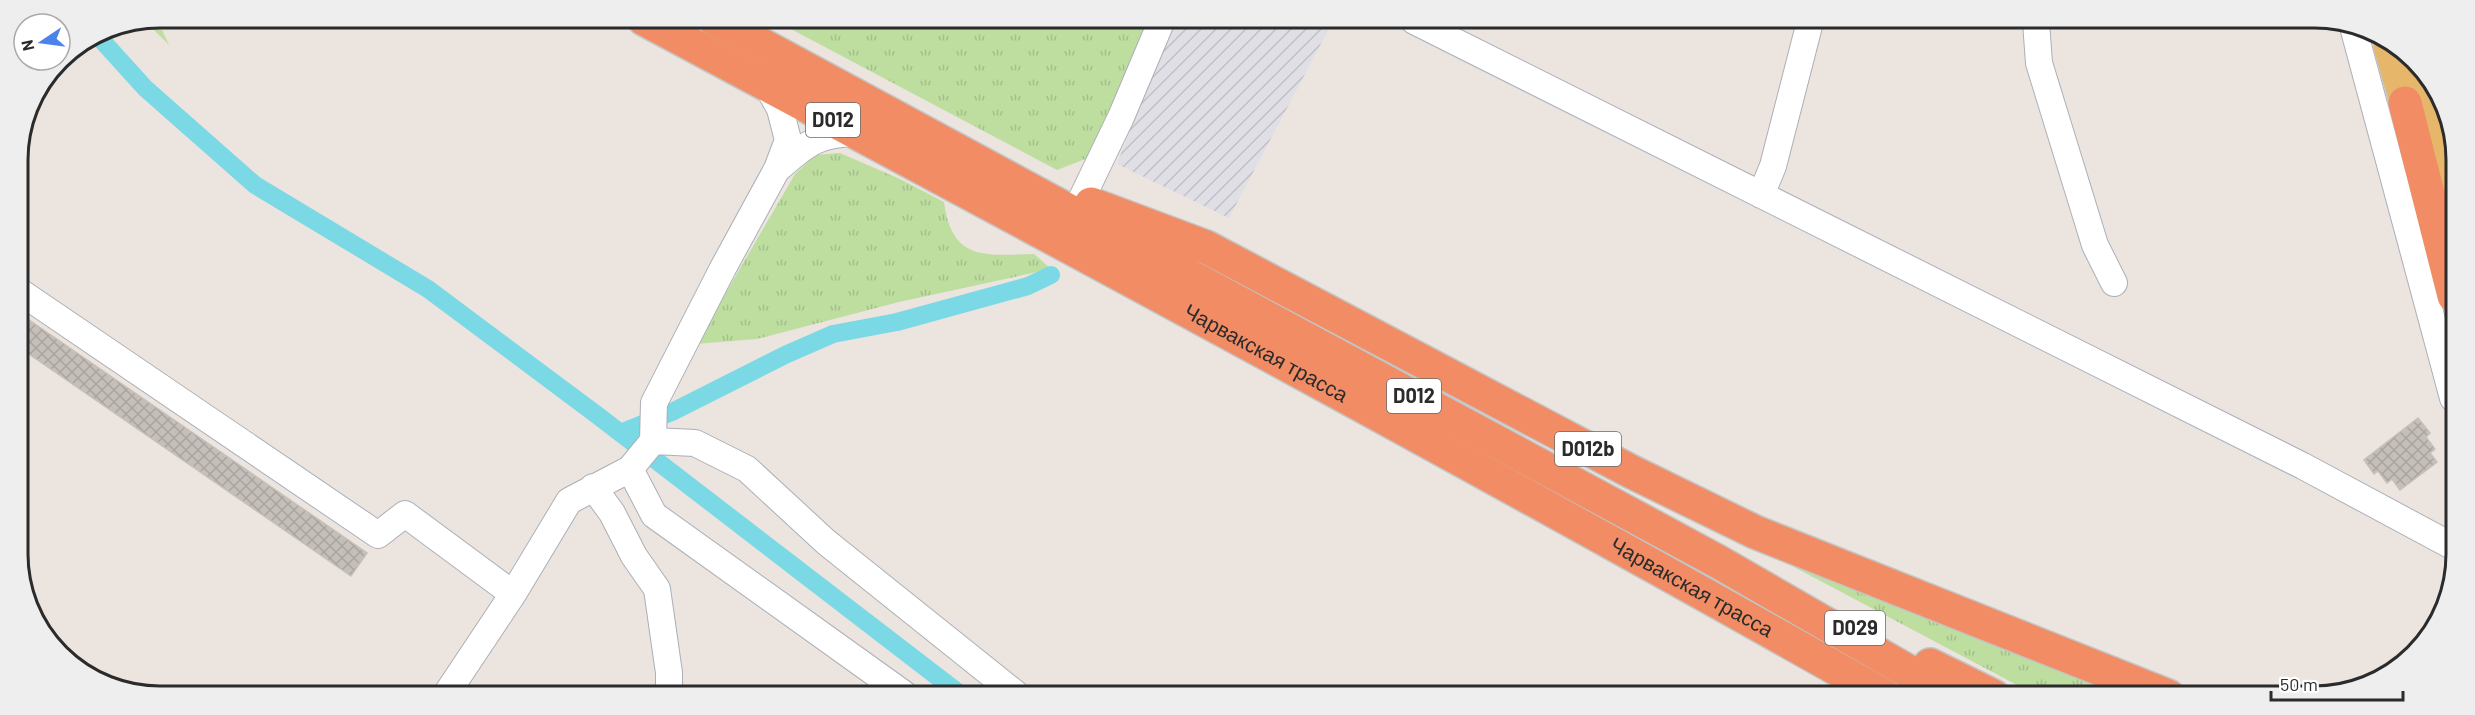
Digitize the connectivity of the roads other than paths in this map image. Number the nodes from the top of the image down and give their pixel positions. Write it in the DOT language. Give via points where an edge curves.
graph roads {
  1 [pos="661,28"];
  2 [pos="731,28"];
  3 [pos="1159,28"];
  4 [pos="1428,28"];
  5 [pos="1808,28"];
  6 [pos="2037,28"];
  7 [pos="2355,35"];
  8 [pos="2392,54"];
  9 [pos="759,80"];
  10 [pos="2426,90"];
  11 [pos="2405,103"];
  12 [pos="858,133"];
  13 [pos="2446,158"];
  14 [pos="777,169"];
  15 [pos="1018,182"];
  16 [pos="1761,195"];
  17 [pos="1081,200"];
  18 [pos="2446,217"];
  19 [pos="2446,264"];
  20 [pos="2114,283"];
  21 [pos="29,298"];
  22 [pos="2446,373"];
  23 [pos="653,441"];
  24 [pos="630,469"];
  25 [pos="593,487"];
  26 [pos="2446,543"];
  27 [pos="1717,561"];
  28 [pos="513,594"];
  29 [pos="452,686"];
  30 [pos="669,686"];
  31 [pos="893,686"];
  32 [pos="1006,686"];
  33 [pos="1867,686"];
  34 [pos="1934,686"];
  35 [pos="1973,686"];
  36 [pos="2143,686"];
  1 -- 9 [label="highway, Чарвакская трасса / D012"];
  2 -- 15 [label="highway, Чарвакская трасса / D012"];
  3 -- 17 [label="street"];
  4 -- 16 [label="street"];
  5 -- 16 [label="street" via="1773,166"];
  6 -- 20 [label="street" via="2040,63 2095,245"];
  7 -- 22 [label="street"];
  8 -- 11 [label="main road"];
  9 -- 12 [label="highway, Чарвакская трасса / D012"];
  9 -- 14 [label="street" via="769,89 784,119 788,140"];
  10 -- 13 [label="main road"];
  11 -- 18 [label="main road"];
  11 -- 19 [label="highway"];
  12 -- 14 [label="street" via="837,133 816,140"];
  12 -- 33 [label="highway, Чарвакская трасса / D012" via="1610,541"];
  14 -- 23 [label="street" via="654,403"];
  15 -- 17 [label="highway, D012b"];
  15 -- 27 [label="highway, Чарвакская трасса / D012"];
  16 -- 26 [label="street" via="2303,466"];
  17 -- 36 [label="highway, D012b" via="1206,247 1630,471 1755,532"];
  21 -- 28 [label="street" via="378,536 405,514"];
  23 -- 24 [label="street"];
  23 -- 32 [label="street" via="695,443 747,469 826,542"];
  24 -- 25 [label="street"];
  24 -- 31 [label="street" via="654,515"];
  25 -- 28 [label="street" via="568,501"];
  25 -- 30 [label="street" via="657,589"];
  27 -- 34 [label="highway, Чарвакская трасса / D012"];
  27 -- 35 [label="highway, D029"];
  28 -- 29 [label="street"];
}
